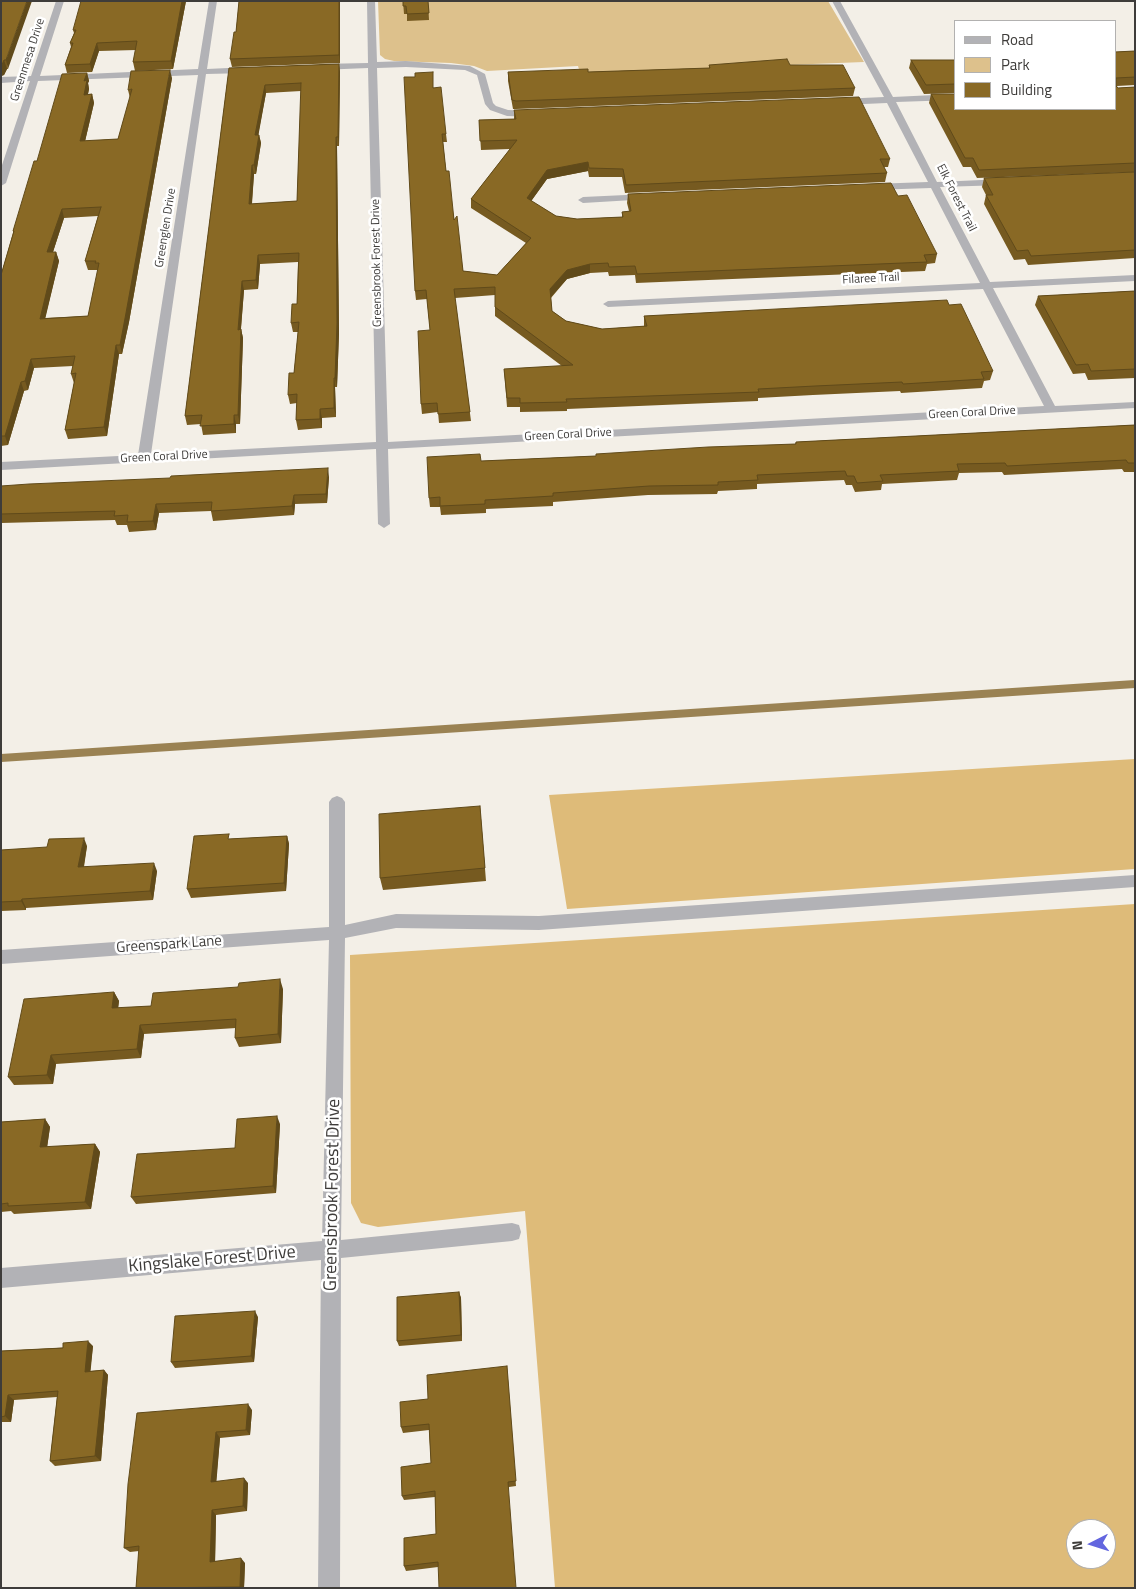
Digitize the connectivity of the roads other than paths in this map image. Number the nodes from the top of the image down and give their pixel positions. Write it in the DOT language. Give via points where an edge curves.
graph roads {
  1 [pos="60,1"];
  2 [pos="214,1"];
  3 [pos="371,1"];
  4 [pos="836,1"];
  5 [pos="373,65"];
  6 [pos="306,68"];
  7 [pos="259,70"];
  8 [pos="203,72"];
  9 [pos="36,78"];
  10 [pos="1,80"];
  11 [pos="954,97"];
  12 [pos="891,100"];
  13 [pos="832,102"];
  14 [pos="546,113"];
  15 [pos="1015,181"];
  16 [pos="1,183"];
  17 [pos="936,185"];
  18 [pos="858,188"];
  19 [pos="662,196"];
  20 [pos="584,200"];
  21 [pos="1135,278"];
  22 [pos="986,286"];
  23 [pos="608,304"];
  24 [pos="1135,405"];
  25 [pos="1051,409"];
  26 [pos="382,445"];
  27 [pos="144,458"];
  28 [pos="1,466"];
  29 [pos="384,524"];
  30 [pos="337,802"];
  31 [pos="1135,881"];
  32 [pos="337,933"];
  33 [pos="1,957"];
  34 [pos="512,1232"];
  35 [pos="331,1250"];
  36 [pos="1,1278"];
  37 [pos="329,1588"];
  1 -- 9 [label="street, Greenmesa Drive"];
  2 -- 8 [label="street, Greenglen Drive"];
  3 -- 5 [label="street, Greensbrook Forest Drive"];
  4 -- 12 [label="street, Elk Forest Trail"];
  5 -- 6 [label="street"];
  5 -- 14 [label="street" via="426,64 467,68 482,74 488,101 493,108 516,114"];
  5 -- 26 [label="street, Greensbrook Forest Drive"];
  7 -- 8 [label="street"];
  8 -- 9 [label="street"];
  8 -- 27 [label="street, Greenglen Drive"];
  9 -- 10 [label="street"];
  9 -- 16 [label="street, Greenmesa Drive"];
  11 -- 12 [label="street"];
  12 -- 13 [label="street"];
  12 -- 17 [label="street, Elk Forest Trail"];
  15 -- 17 [label="street"];
  17 -- 18 [label="street"];
  17 -- 22 [label="street, Elk Forest Trail"];
  19 -- 20 [label="street"];
  21 -- 22 [label="street, Filaree Trail"];
  22 -- 23 [label="street, Filaree Trail"];
  22 -- 25 [label="street, Elk Forest Trail"];
  24 -- 25 [label="street, Green Coral Drive"];
  25 -- 26 [label="street, Green Coral Drive"];
  26 -- 27 [label="street, Green Coral Drive"];
  26 -- 29 [label="street, Greensbrook Forest Drive"];
  27 -- 28 [label="street, Green Coral Drive"];
  30 -- 32 [label="street, Greensbrook Forest Drive"];
  31 -- 32 [label="street, Greenspark Lane" via="539,923 396,921"];
  32 -- 33 [label="street, Greenspark Lane"];
  32 -- 35 [label="street, Greensbrook Forest Drive"];
  34 -- 35 [label="street, Kingslake Forest Drive"];
  35 -- 36 [label="street, Kingslake Forest Drive"];
  35 -- 37 [label="street, Greensbrook Forest Drive"];
}
